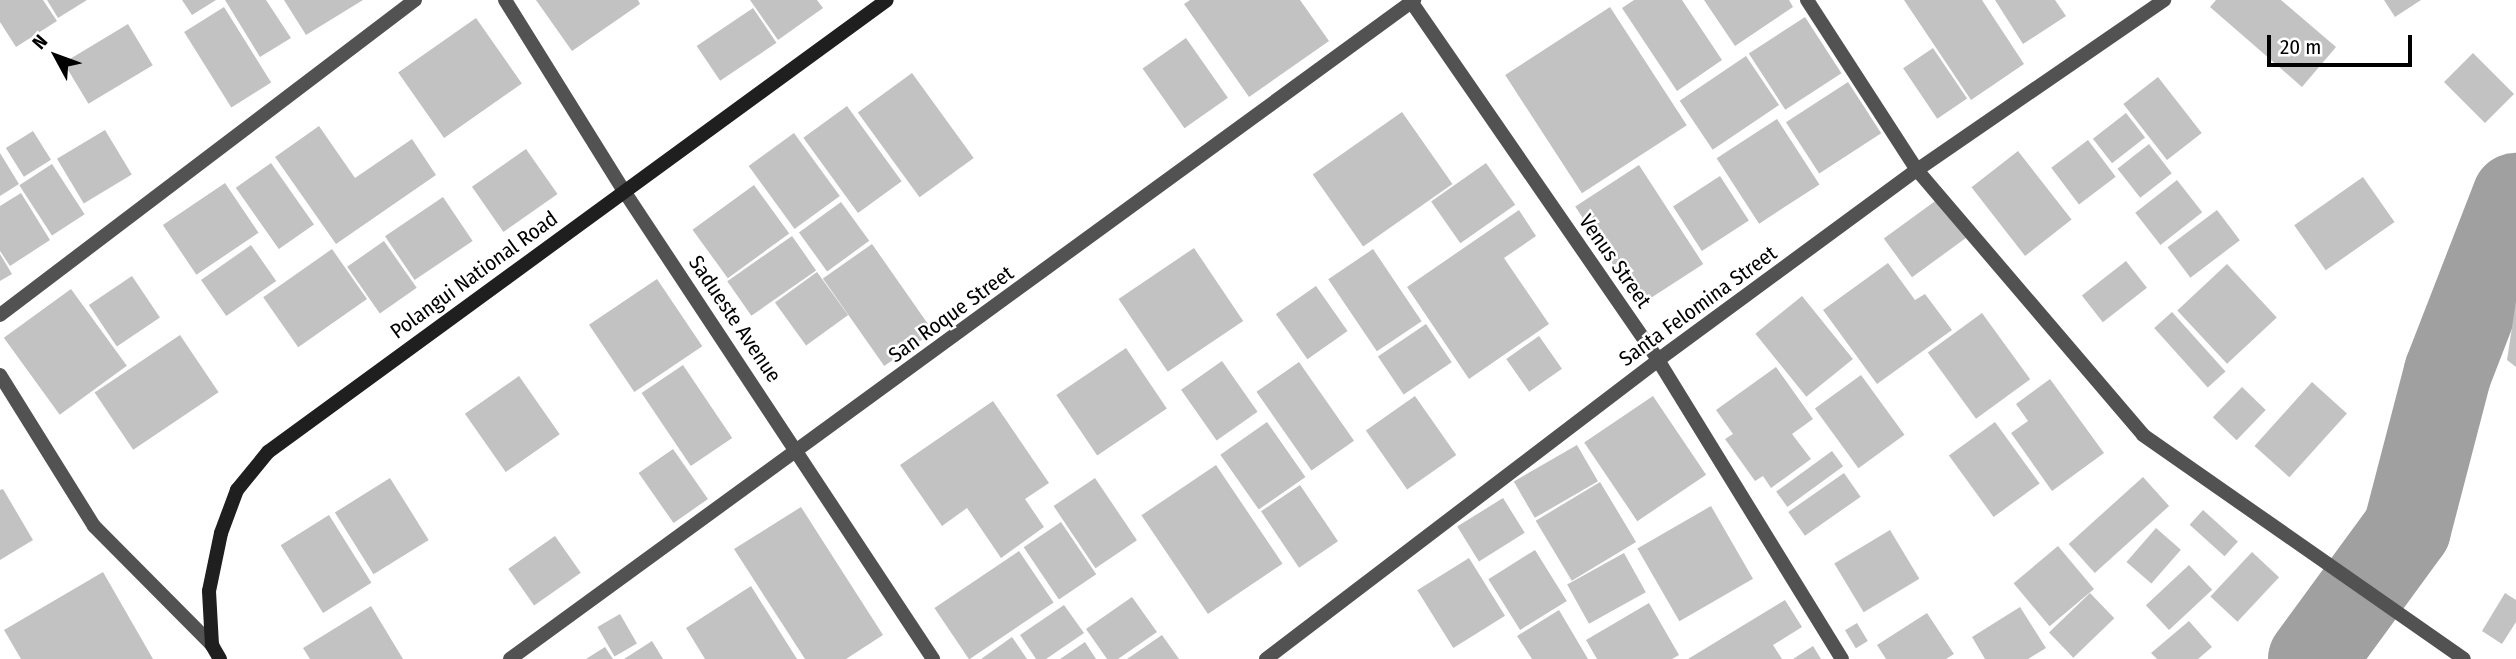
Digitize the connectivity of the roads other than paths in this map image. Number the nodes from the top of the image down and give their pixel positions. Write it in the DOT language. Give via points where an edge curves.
graph roads {
  1 [pos="415,0"];
  2 [pos="505,0"];
  3 [pos="887,0"];
  4 [pos="1807,0"];
  5 [pos="2164,0"];
  6 [pos="1412,1"];
  7 [pos="1917,170"];
  8 [pos="624,191"];
  9 [pos="0,314"];
  10 [pos="1658,360"];
  11 [pos="0,375"];
  12 [pos="799,452"];
  13 [pos="212,645"];
  14 [pos="220,659"];
  15 [pos="510,659"];
  16 [pos="933,659"];
  17 [pos="1266,659"];
  18 [pos="1842,659"];
  19 [pos="2464,659"];
  1 -- 9 [label="street"];
  2 -- 8 [label="street, Sadueste Avenue"];
  3 -- 8 [label="main road, Polangui National Road"];
  4 -- 7 [label="street"];
  5 -- 7 [label="street, Santa Felomina Street"];
  6 -- 10 [label="street, Venus Street"];
  6 -- 12 [label="street, San Roque Street"];
  7 -- 10 [label="street, Santa Felomina Street"];
  7 -- 19 [label="street" via="2143,435"];
  8 -- 12 [label="street, Sadueste Avenue"];
  8 -- 13 [label="main road, Polangui National Road" via="268,452 237,490 221,533 209,591"];
  10 -- 17 [label="street, Santa Felomina Street"];
  10 -- 18 [label="street, Venus Street"];
  11 -- 13 [label="street" via="94,526"];
  12 -- 15 [label="street, San Roque Street"];
  12 -- 16 [label="street, Sadueste Avenue"];
  13 -- 14 [label="main road, Polangui National Road"];
}
